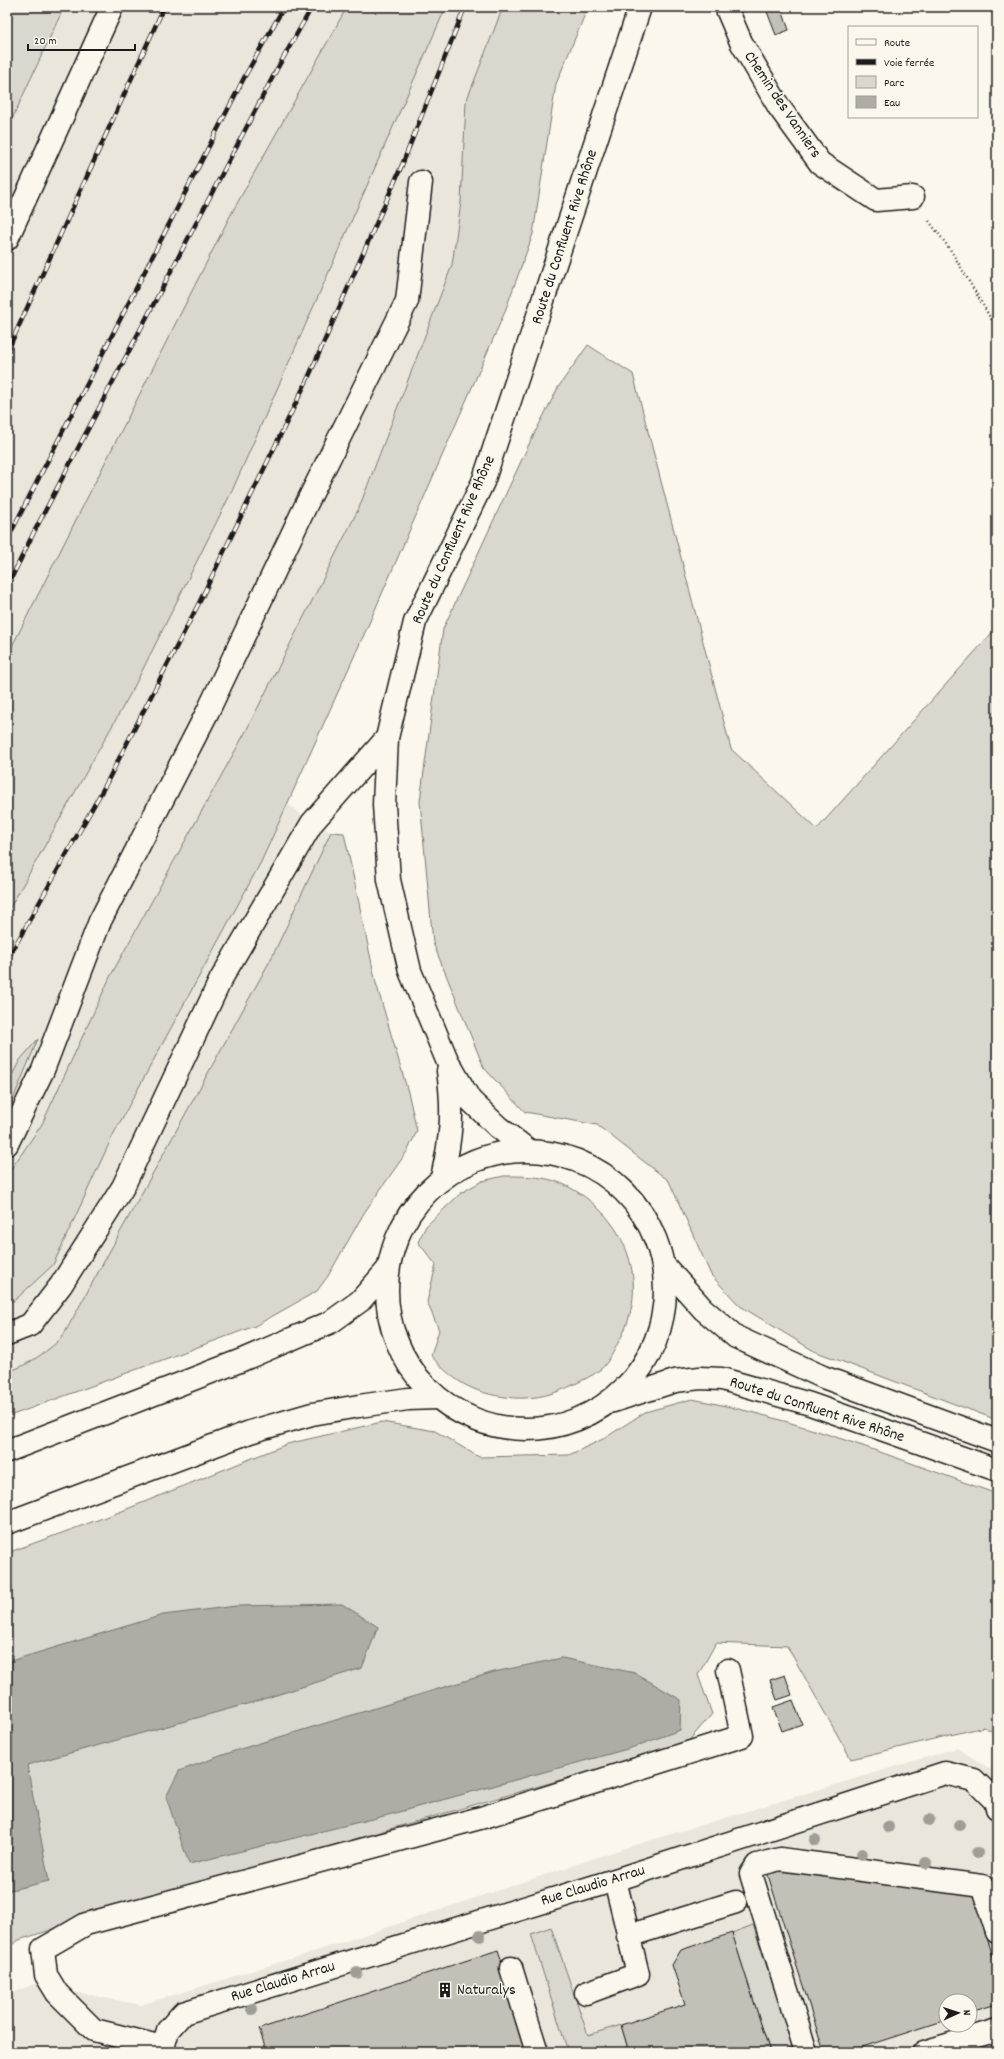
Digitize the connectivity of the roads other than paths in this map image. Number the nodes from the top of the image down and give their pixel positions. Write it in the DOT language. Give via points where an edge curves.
graph roads {
  1 [pos="112,7"];
  2 [pos="640,7"];
  3 [pos="726,7"];
  4 [pos="421,182"];
  5 [pos="913,197"];
  6 [pos="7,239"];
  7 [pos="387,738"];
  8 [pos="447,1060"];
  9 [pos="7,1144"];
  10 [pos="528,1150"];
  11 [pos="442,1178"];
  12 [pos="662,1263"];
  13 [pos="388,1269"];
  14 [pos="7,1334"];
  15 [pos="436,1398"];
  16 [pos="612,1401"];
  17 [pos="997,1441"];
  18 [pos="7,1451"];
  19 [pos="997,1470"];
  20 [pos="7,1524"];
  21 [pos="728,1670"];
  22 [pos="996,1804"];
  23 [pos="615,1880"];
  24 [pos="736,1902"];
  25 [pos="997,1932"];
  26 [pos="628,1936"];
  27 [pos="511,1968"];
  28 [pos="586,1993"];
  29 [pos="997,2030"];
  30 [pos="162,2050"];
  31 [pos="537,2052"];
  32 [pos="806,2052"];
  33 [pos="924,2052"];
  1 -- 6 [label="main road"];
  2 -- 7 [label="main road, Route du Confluent Rive Rhône" via="483,482 415,622"];
  3 -- 5 [label="main road, Chemin des Vanniers" via="741,42 779,107 820,163 876,200"];
  4 -- 9 [label="main road" via="407,301 208,711 100,921 43,1070"];
  7 -- 8 [label="main road, Route du Confluent Rive Rhône" via="384,805 389,880 410,971"];
  7 -- 14 [label="main road" via="312,823 221,979 123,1187 61,1285 30,1325"];
  8 -- 10 [label="main road, Route du Confluent Rive Rhône" via="470,1100 498,1127"];
  8 -- 11 [label="main road, Route du Confluent Rive Rhône" via="452,1106 450,1141"];
  10 -- 11 [label="main road" via="497,1153 468,1163"];
  10 -- 12 [label="main road" via="576,1160 598,1171 621,1188 640,1210 654,1236"];
  11 -- 13 [label="main road" via="416,1203 398,1234"];
  12 -- 16 [label="main road" via="664,1302 656,1340 638,1373"];
  12 -- 17 [label="main road, Route du Confluent Rive Rhône" via="703,1309 736,1337 823,1377"];
  13 -- 15 [label="main road" via="387,1305 395,1340 412,1372"];
  13 -- 18 [label="main road" via="360,1301 331,1322 242,1360"];
  15 -- 16 [label="main road" via="463,1416 485,1424 524,1430 555,1428 584,1417"];
  15 -- 20 [label="main road" via="408,1399 312,1414 250,1432"];
  16 -- 19 [label="main road, Route du Confluent Rive Rhône" via="675,1381 722,1379 810,1404"];
  21 -- 30 [label="main road" via="742,1736 484,1817 86,1924 43,1949 46,1976 57,1993 94,2030"];
  22 -- 23 [label="main road, Rue Claudio Arrau" via="974,1780 945,1773"];
  23 -- 26 [label="main road"];
  23 -- 30 [label="main road, Rue Claudio Arrau" via="183,2013 168,2030"];
  24 -- 26 [label="main road"];
  25 -- 32 [label="main road" via="982,1886 780,1859 757,1865 751,1874"];
  26 -- 28 [label="main road" via="638,1974"];
  27 -- 31 [label="main road"];
  29 -- 33 [label="main road"];
}
